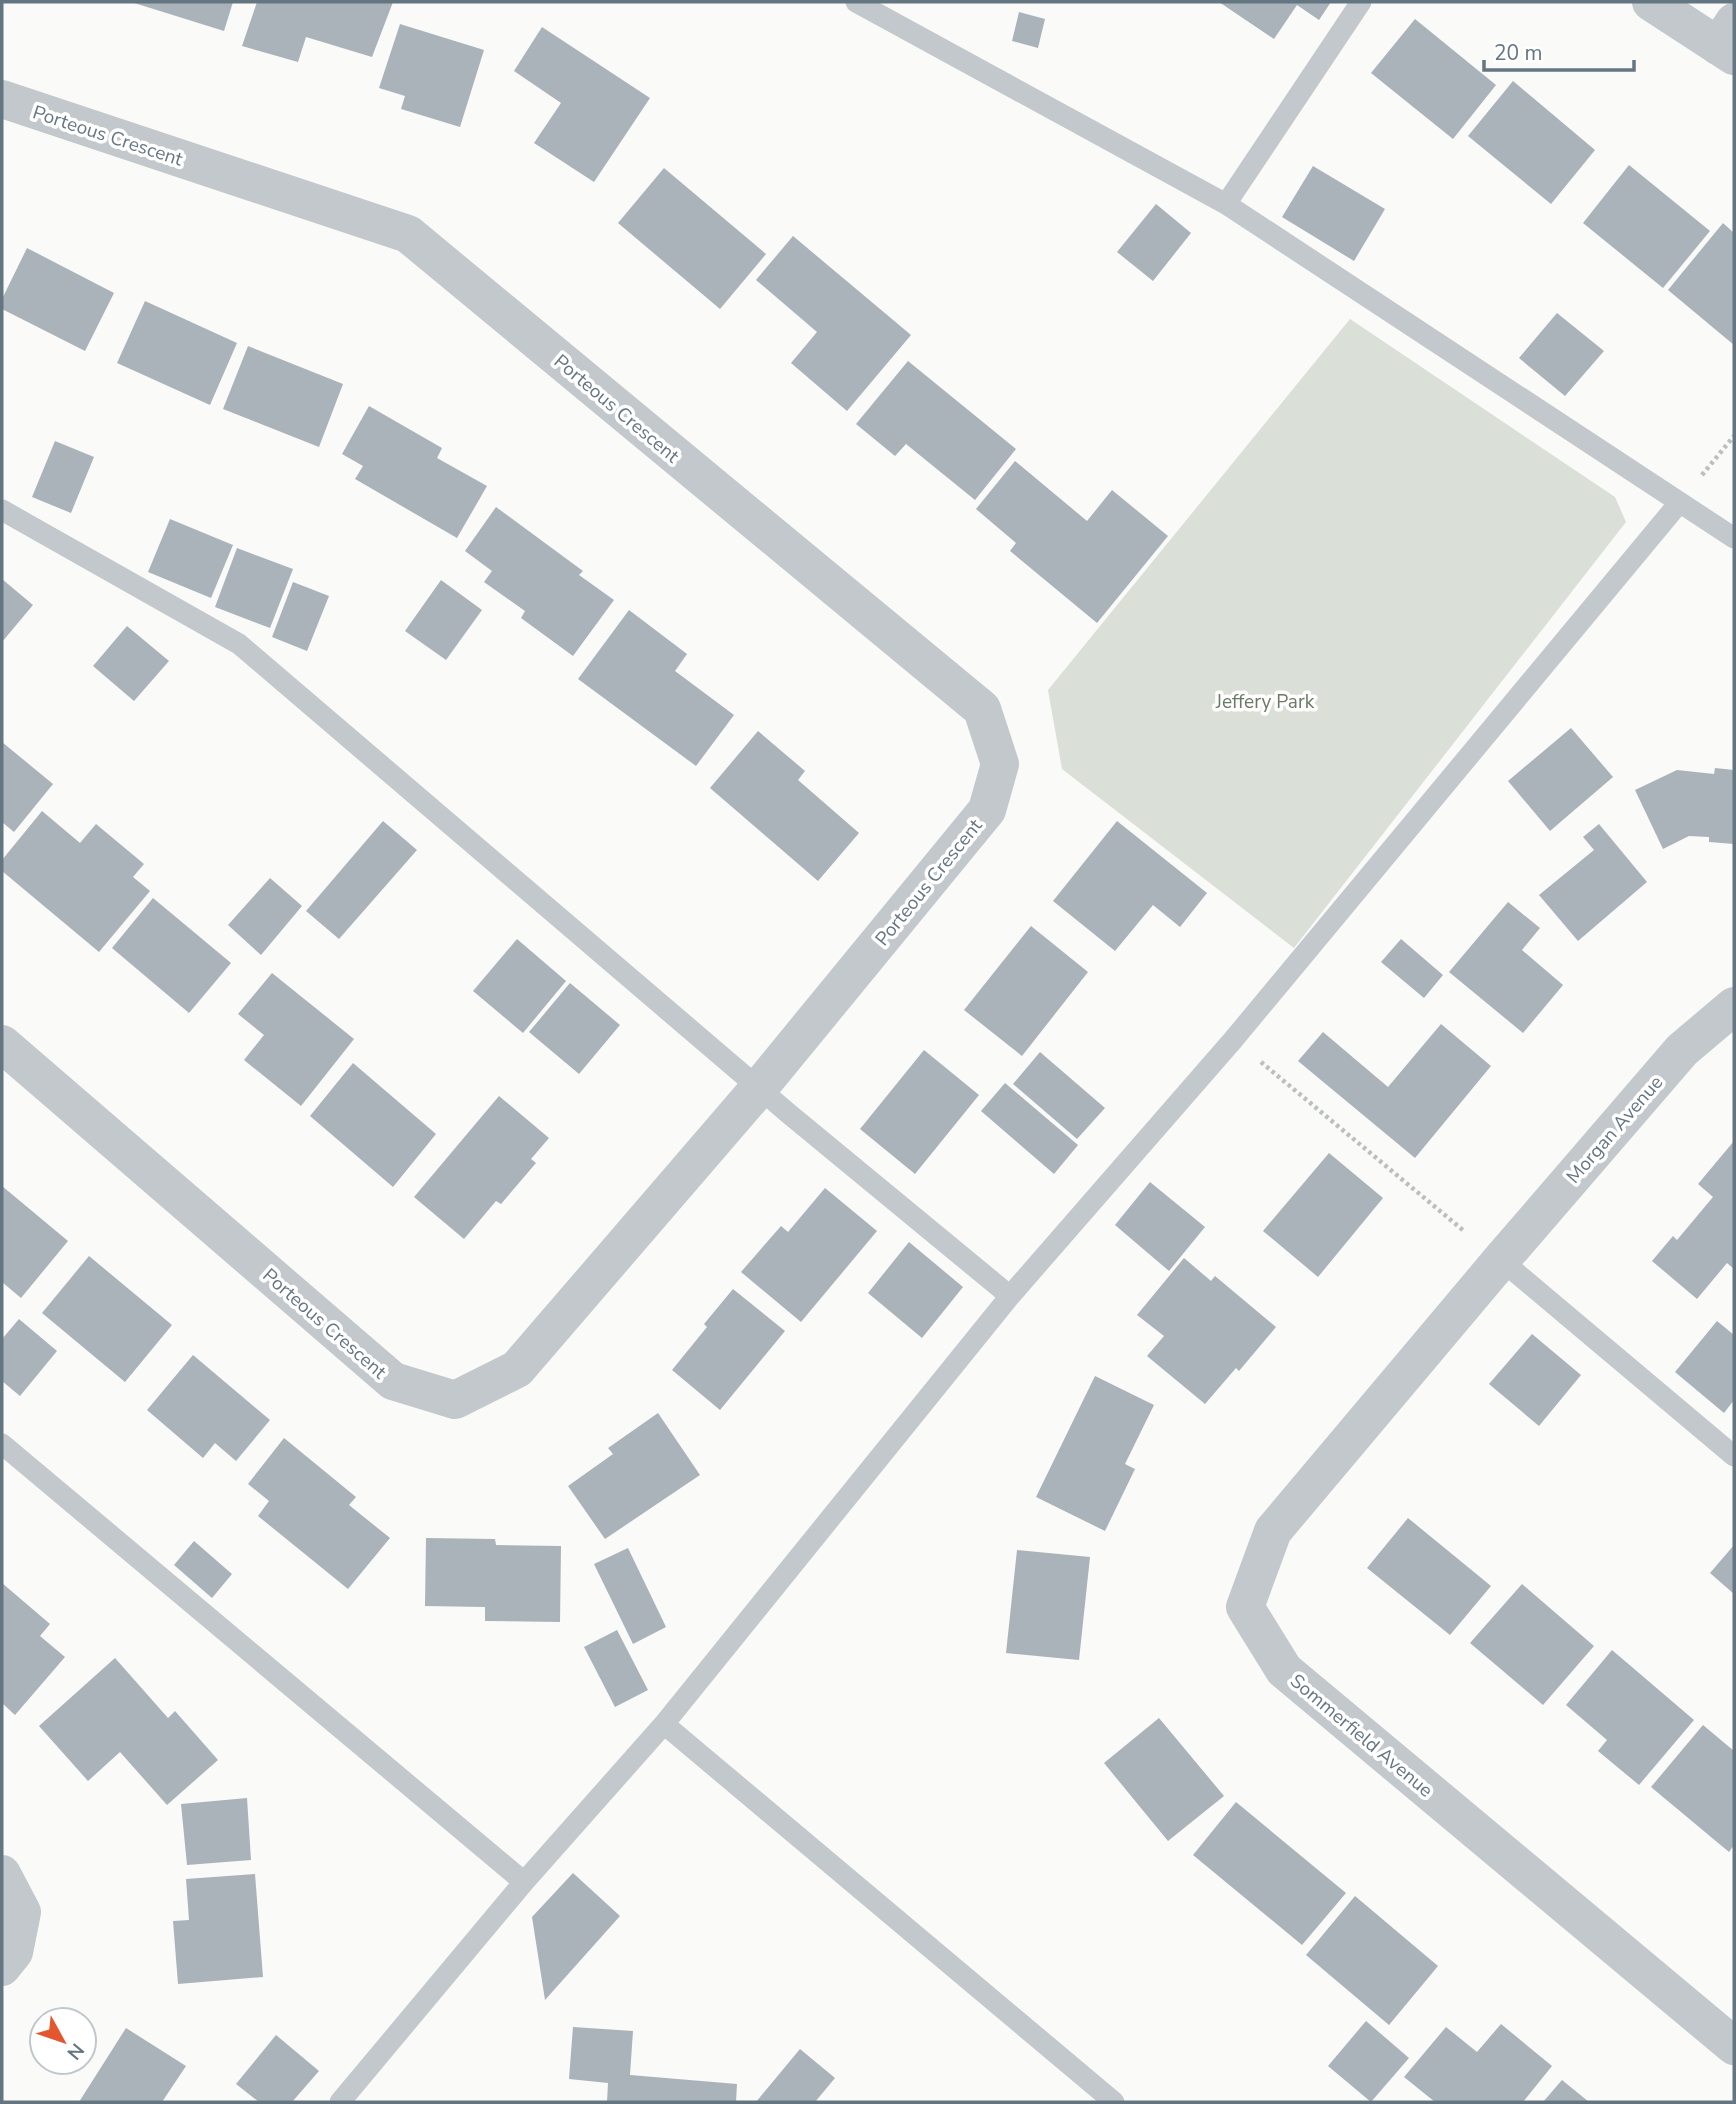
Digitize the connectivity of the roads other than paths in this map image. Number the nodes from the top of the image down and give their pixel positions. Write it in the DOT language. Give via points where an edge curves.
graph roads {
  1 [pos="856,2"];
  2 [pos="1361,2"];
  3 [pos="1651,2"];
  4 [pos="1729,42"];
  5 [pos="2,99"];
  6 [pos="1226,204"];
  7 [pos="1679,503"];
  8 [pos="2,510"];
  9 [pos="1734,538"];
  10 [pos="1734,1006"];
  11 [pos="2,1044"];
  12 [pos="759,1088"];
  13 [pos="1501,1260"];
  14 [pos="1010,1296"];
  15 [pos="2,1444"];
  16 [pos="1734,1456"];
  17 [pos="664,1724"];
  18 [pos="2,1874"];
  19 [pos="524,1882"];
  20 [pos="2,1967"];
  21 [pos="1734,2046"];
  22 [pos="340,2102"];
  23 [pos="1114,2102"];
  1 -- 6 [label="lane"];
  2 -- 6 [label="lane"];
  3 -- 4 [label="street"];
  5 -- 12 [label="street, Porteous Crescent" via="408,234 982,709 1000,764 986,810"];
  6 -- 7 [label="lane"];
  7 -- 9 [label="lane"];
  7 -- 14 [label="lane" via="1233,1040"];
  8 -- 12 [label="lane" via="239,644"];
  10 -- 13 [label="street, Morgan Avenue" via="1682,1050"];
  11 -- 12 [label="street, Porteous Crescent" via="393,1381 455,1400 517,1369"];
  12 -- 14 [label="lane"];
  13 -- 16 [label="lane"];
  13 -- 21 [label="street, Sommerfield Avenue" via="1273,1531 1245,1608 1284,1670"];
  14 -- 17 [label="lane"];
  15 -- 19 [label="lane"];
  17 -- 19 [label="lane"];
  17 -- 23 [label="lane"];
  18 -- 20 [label="street" via="22,1912 14,1952"];
  19 -- 22 [label="lane"];
}
